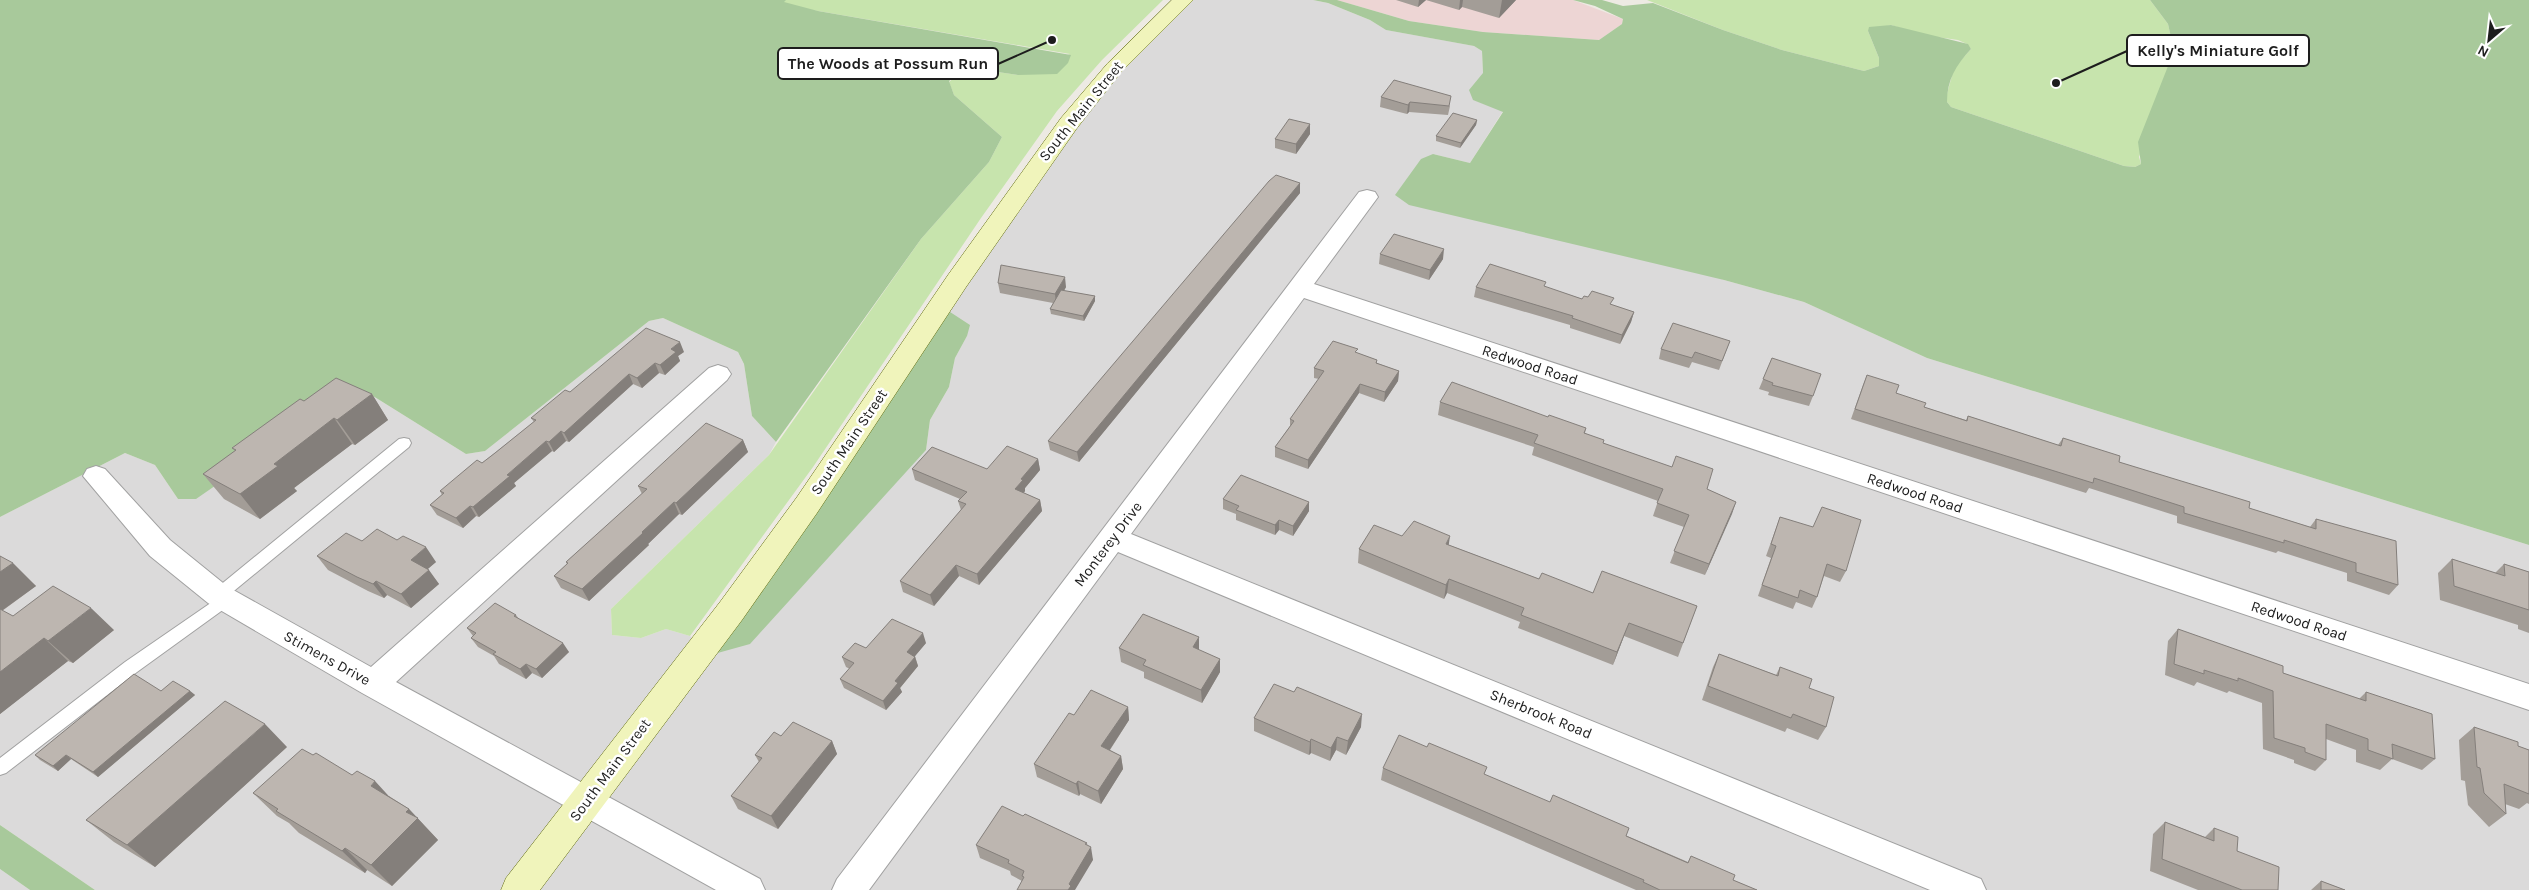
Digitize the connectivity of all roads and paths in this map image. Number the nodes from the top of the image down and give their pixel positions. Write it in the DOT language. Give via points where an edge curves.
graph roads {
  1 [pos="1182,0"];
  2 [pos="1367,197"];
  3 [pos="1300,288"];
  4 [pos="718,374"];
  5 [pos="404,443"];
  6 [pos="96,476"];
  7 [pos="1112,538"];
  8 [pos="222,598"];
  9 [pos="372,684"];
  10 [pos="2529,697"];
  11 [pos="0,768"];
  12 [pos="587,802"];
  13 [pos="519,890"];
  14 [pos="748,890"];
  15 [pos="849,890"];
  16 [pos="1969,890"];
  1 -- 12 [label="street, South Main Street" via="1114,68 1069,123 957,281 807,505"];
  2 -- 3 [label="street, Monterey Drive"];
  3 -- 7 [label="street, Monterey Drive"];
  3 -- 10 [label="street, Redwood Road"];
  4 -- 9 [label="street"];
  5 -- 8 [label="lane"];
  6 -- 8 [label="street, Stimens Drive" via="160,548"];
  7 -- 15 [label="street, Monterey Drive"];
  7 -- 16 [label="street, Sherbrook Road"];
  8 -- 9 [label="street, Stimens Drive"];
  8 -- 11 [label="lane"];
  9 -- 12 [label="street, Stimens Drive"];
  12 -- 13 [label="street, South Main Street"];
  12 -- 14 [label="street, Stimens Drive"];
}
